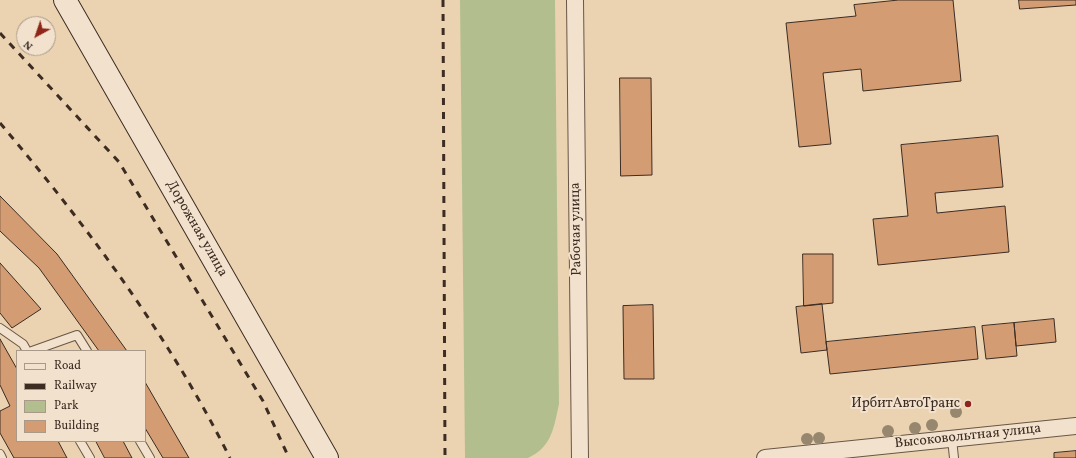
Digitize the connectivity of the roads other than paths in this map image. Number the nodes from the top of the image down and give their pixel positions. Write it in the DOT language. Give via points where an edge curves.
graph roads {
  1 [pos="65,0"];
  2 [pos="575,0"];
  3 [pos="0,328"];
  4 [pos="26,350"];
  5 [pos="35,350"];
  6 [pos="86,350"];
  7 [pos="1076,426"];
  8 [pos="952,439"];
  9 [pos="81,442"];
  10 [pos="141,442"];
  11 [pos="0,454"];
  12 [pos="2,458"];
  13 [pos="90,458"];
  14 [pos="150,458"];
  15 [pos="327,458"];
  16 [pos="580,458"];
  17 [pos="765,458"];
  18 [pos="954,458"];
  1 -- 15 [label="street, Дорожная улица"];
  2 -- 16 [label="street, Рабочая улица"];
  3 -- 4 [label="lane" via="23,344"];
  5 -- 6 [label="lane" via="77,335"];
  7 -- 8 [label="street, Высоковольтная улица"];
  8 -- 17 [label="street, Высоковольтная улица"];
  8 -- 18 [label="lane"];
  9 -- 13 [label="lane"];
  10 -- 14 [label="lane"];
  11 -- 12 [label="lane"];
}
